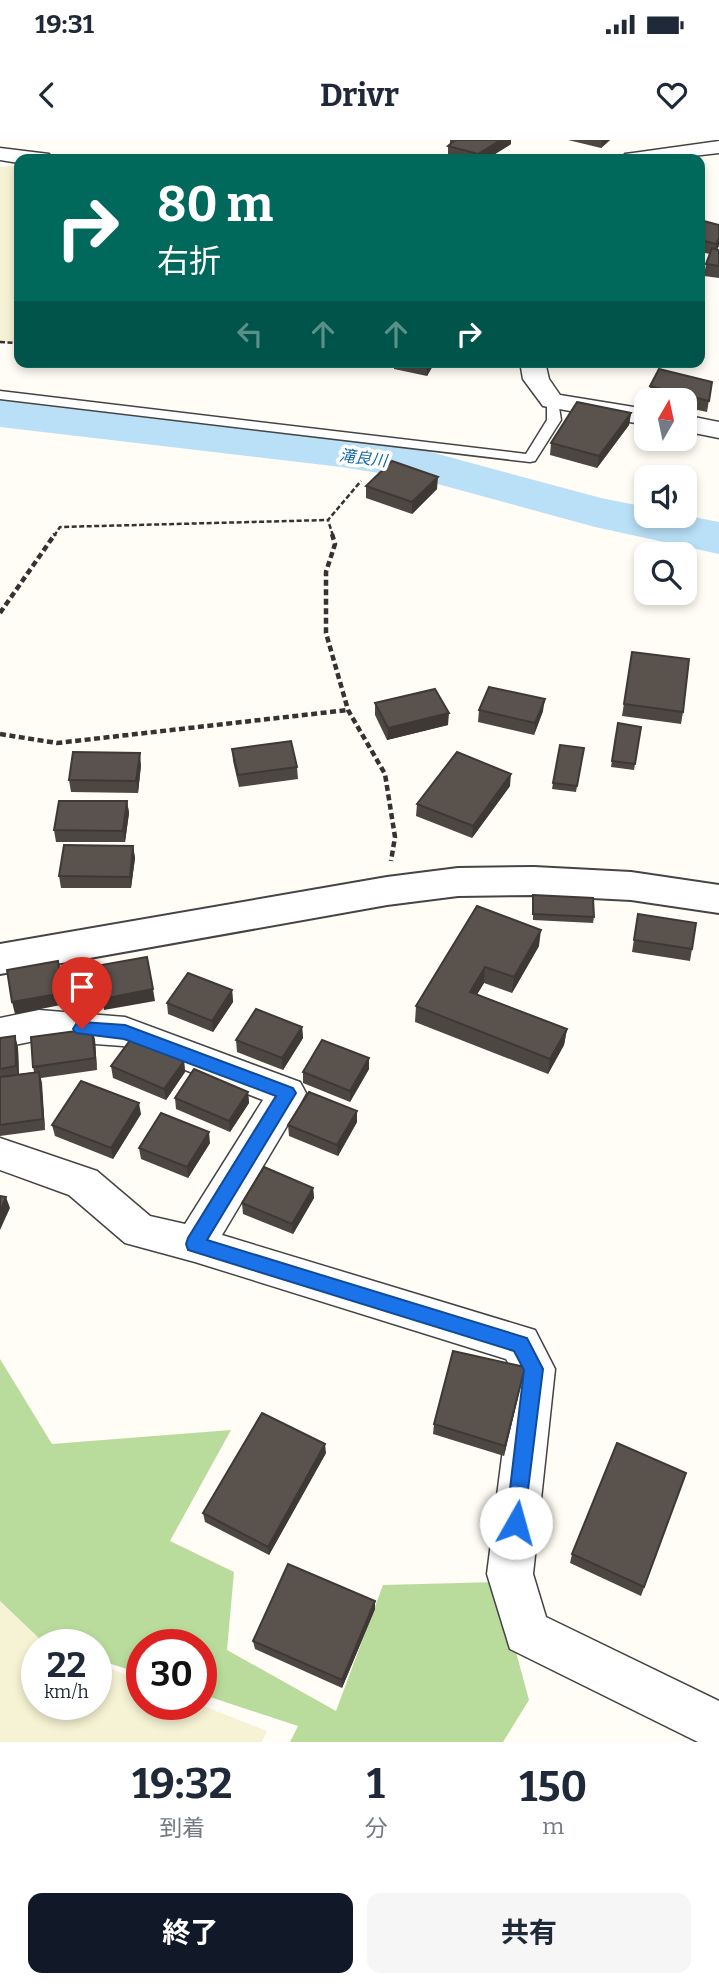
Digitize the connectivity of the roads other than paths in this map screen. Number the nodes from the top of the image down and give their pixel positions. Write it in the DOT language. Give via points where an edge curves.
graph roads {
  1 [pos="719,147"];
  2 [pos="660,154"];
  3 [pos="534,368"];
  4 [pos="0,396"];
  5 [pos="552,401"];
  6 [pos="634,415"];
  7 [pos="697,426"];
  8 [pos="719,430"];
  9 [pos="719,899"];
  10 [pos="0,959"];
  11 [pos="0,1034"];
  12 [pos="0,1154"];
  13 [pos="195,1244"];
  14 [pos="719,1727"];
  1 -- 2 [label="street"];
  3 -- 5 [label="street"];
  4 -- 5 [label="lane" via="530,458 554,421"];
  5 -- 6 [label="street"];
  7 -- 8 [label="street"];
  9 -- 10 [label="street" via="631,886 458,882"];
  11 -- 13 [label="street" via="39,1025 125,1032 287,1093"];
  12 -- 13 [label="street" via="83,1183 139,1231"];
  13 -- 14 [label="street" via="520,1344 534,1369 510,1574 527,1632"];
}
